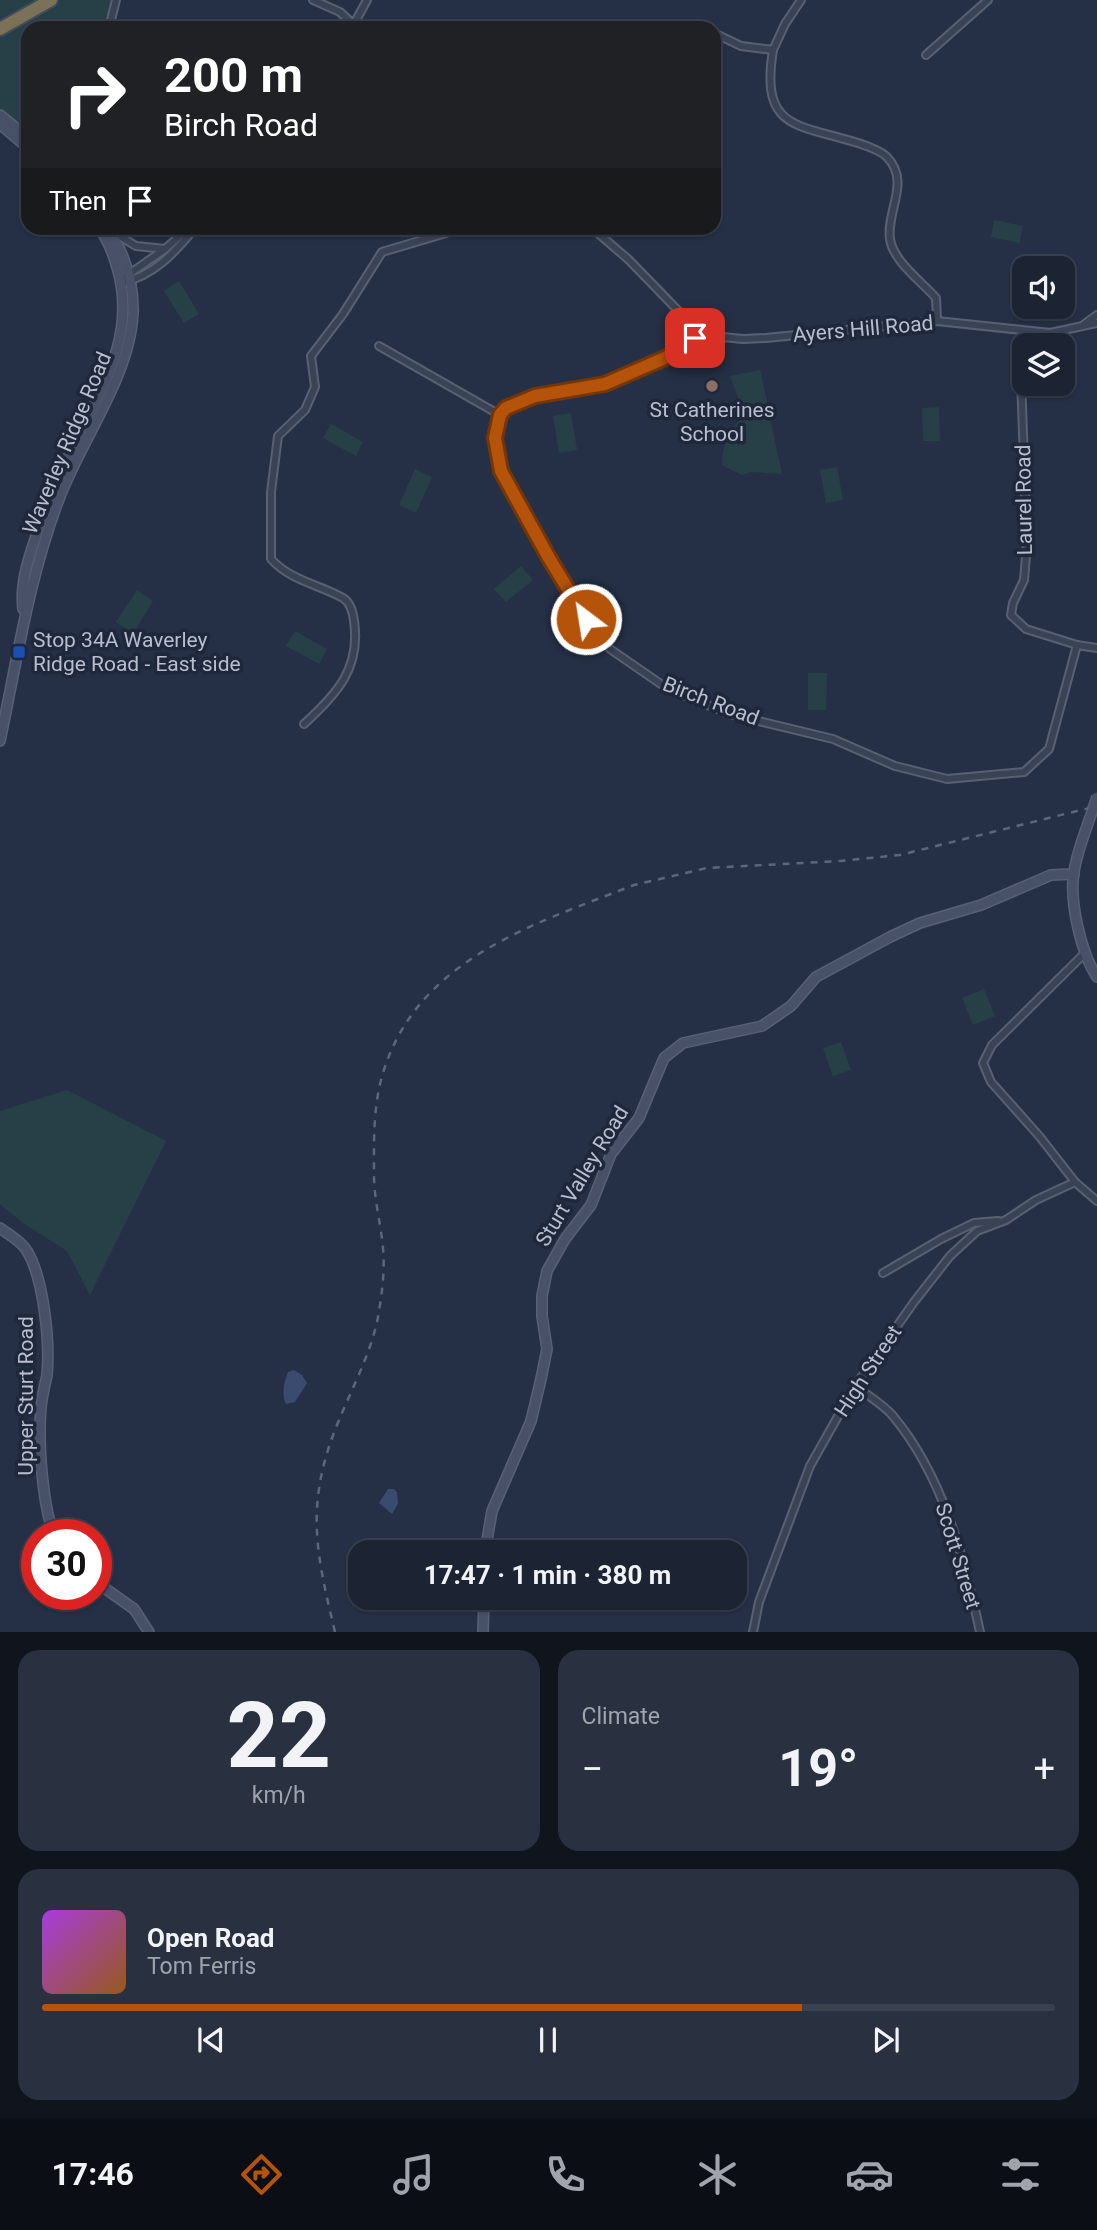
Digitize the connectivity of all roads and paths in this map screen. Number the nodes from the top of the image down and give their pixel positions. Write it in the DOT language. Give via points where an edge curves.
graph roads {
  1 [pos="51,0"];
  2 [pos="116,0"];
  3 [pos="313,0"];
  4 [pos="368,0"];
  5 [pos="801,0"];
  6 [pos="988,0"];
  7 [pos="111,21"];
  8 [pos="350,21"];
  9 [pos="358,21"];
  10 [pos="0,29"];
  11 [pos="721,36"];
  12 [pos="773,50"];
  13 [pos="926,55"];
  14 [pos="0,115"];
  15 [pos="0,124"];
  16 [pos="21,132"];
  17 [pos="21,142"];
  18 [pos="103,235"];
  19 [pos="112,235"];
  20 [pos="119,235"];
  21 [pos="181,235"];
  22 [pos="188,235"];
  23 [pos="439,235"];
  24 [pos="600,235"];
  25 [pos="165,249"];
  26 [pos="125,279"];
  27 [pos="1097,315"];
  28 [pos="937,321"];
  29 [pos="1097,323"];
  30 [pos="694,327"];
  31 [pos="1081,327"];
  32 [pos="1025,331"];
  33 [pos="712,336"];
  34 [pos="695,338"];
  35 [pos="379,346"];
  36 [pos="500,415"];
  37 [pos="1077,645"];
  38 [pos="1097,648"];
  39 [pos="4,704"];
  40 [pos="304,724"];
  41 [pos="0,741"];
  42 [pos="1097,797"];
  43 [pos="1074,874"];
  44 [pos="1085,953"];
  45 [pos="1097,977"];
  46 [pos="1075,1182"];
  47 [pos="1097,1200"];
  48 [pos="1006,1220"];
  49 [pos="0,1228"];
  50 [pos="883,1273"];
  51 [pos="855,1386"];
  52 [pos="48,1519"];
  53 [pos="487,1540"];
  54 [pos="112,1593"];
  55 [pos="484,1610"];
  56 [pos="149,1632"];
  57 [pos="483,1632"];
  58 [pos="753,1632"];
  59 [pos="980,1632"];
  1 -- 10 [label="highway"];
  2 -- 7 [label="street"];
  3 -- 8 [label="street"];
  4 -- 9 [label="street"];
  5 -- 12 [label="street"];
  6 -- 13 [label="street"];
  11 -- 12 [label="street" via="741,46"];
  12 -- 28 [label="street" via="771,92 777,111 788,122 869,146 886,157 897,173 890,241 899,260 936,298"];
  14 -- 16 [label="street"];
  15 -- 17 [label="street"];
  18 -- 26 [label="street, Waverley Ridge Road"];
  19 -- 26 [label="street, Waverley Ridge Road" via="124,258"];
  20 -- 25 [label="street, Waverley Ridge Road" via="136,246"];
  21 -- 25 [label="street"];
  22 -- 26 [label="street" via="154,271"];
  23 -- 40 [label="street" via="382,252 311,356 315,387 305,410 278,436 271,492 271,559 303,582 345,599 353,610 356,631 353,660 342,685"];
  24 -- 30 [label="street"];
  25 -- 26 [label="street"];
  26 -- 39 [label="street, Waverley Ridge Road" via="133,313 125,351 59,499"];
  27 -- 31 [label="street"];
  28 -- 32 [label="street, Ayers Hill Road"];
  28 -- 33 [label="street, Ayers Hill Road" via="766,338"];
  29 -- 31 [label="street, Ayers Hill Road"];
  30 -- 33 [label="street" via="705,323"];
  30 -- 34 [label="street"];
  31 -- 32 [label="street, Ayers Hill Road" via="1050,333"];
  32 -- 37 [label="street, Laurel Road" via="1021,378 1027,544 1024,580 1012,615 1026,629"];
  33 -- 34 [label="street" via="704,342"];
  34 -- 36 [label="street" via="665,358 605,384 535,396"];
  35 -- 36 [label="street"];
  36 -- 37 [label="street, Birch Road" via="495,438 501,471 580,609 610,649 668,689 733,715 833,739 895,766 947,779 1024,772 1049,749"];
  37 -- 38 [label="street, Laurel Road"];
  39 -- 41 [label="street, Waverley Ridge Road"];
  42 -- 43 [label="street, bridge"];
  43 -- 44 [label="street"];
  43 -- 53 [label="street, Sturt Valley Road" via="1051,875 981,905 920,923 816,976 791,1006 762,1026 683,1043 664,1058 639,1118 611,1154 591,1205 547,1271 542,1317 547,1349 541,1379 531,1421 492,1511"];
  44 -- 45 [label="street"];
  44 -- 46 [label="street" via="992,1045 983,1063 991,1082"];
  46 -- 47 [label="street"];
  46 -- 48 [label="street, High Street"];
  48 -- 50 [label="street" via="974,1223"];
  48 -- 51 [label="street, High Street" via="977,1231 950,1256"];
  49 -- 52 [label="street, Upper Sturt Road" via="25,1248 39,1283 46,1321 47,1373 41,1408"];
  51 -- 58 [label="street, High Street" via="810,1466 759,1602"];
  51 -- 59 [label="street, Scott Street" via="892,1414 917,1449 948,1513"];
  54 -- 56 [label="street" via="134,1609"];
  55 -- 57 [label="street"];
}
